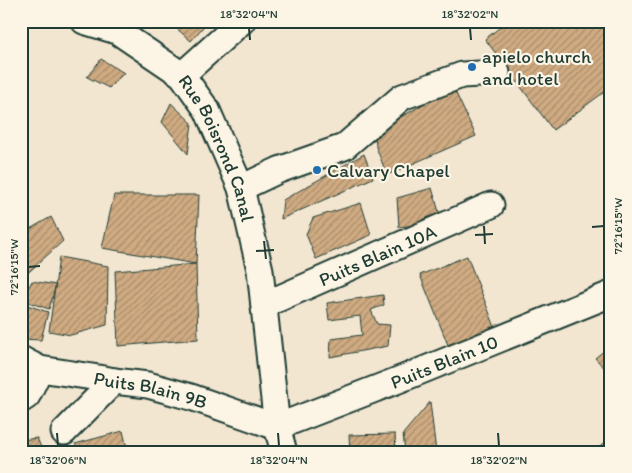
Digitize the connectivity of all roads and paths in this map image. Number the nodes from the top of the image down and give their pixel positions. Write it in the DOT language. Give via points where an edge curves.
graph roads {
  1 [pos="84,21"];
  2 [pos="242,21"];
  3 [pos="497,73"];
  4 [pos="182,75"];
  5 [pos="241,188"];
  6 [pos="491,206"];
  7 [pos="611,294"];
  8 [pos="264,304"];
  9 [pos="31,364"];
  10 [pos="114,381"];
  11 [pos="21,400"];
  12 [pos="277,427"];
  13 [pos="64,432"];
  14 [pos="284,452"];
  1 -- 4 [label="street, Rue Boisrond Canal" via="117,32"];
  2 -- 4 [label="street"];
  3 -- 5 [label="street" via="462,75 402,97 344,146"];
  4 -- 5 [label="street, Rue Boisrond Canal" via="207,110"];
  5 -- 8 [label="street, Rue Boisrond Canal" via="260,270"];
  6 -- 8 [label="street, Puits Blain 10A"];
  7 -- 12 [label="street, Puits Blain 10"];
  8 -- 12 [label="street, Rue Boisrond Canal"];
  9 -- 10 [label="street, Puits Blain 9B"];
  9 -- 11 [label="street" via="27,396"];
  10 -- 12 [label="street, Puits Blain 9B" via="148,385"];
  10 -- 13 [label="street"];
  12 -- 14 [label="street, Rue Boisrond Canal"];
}
